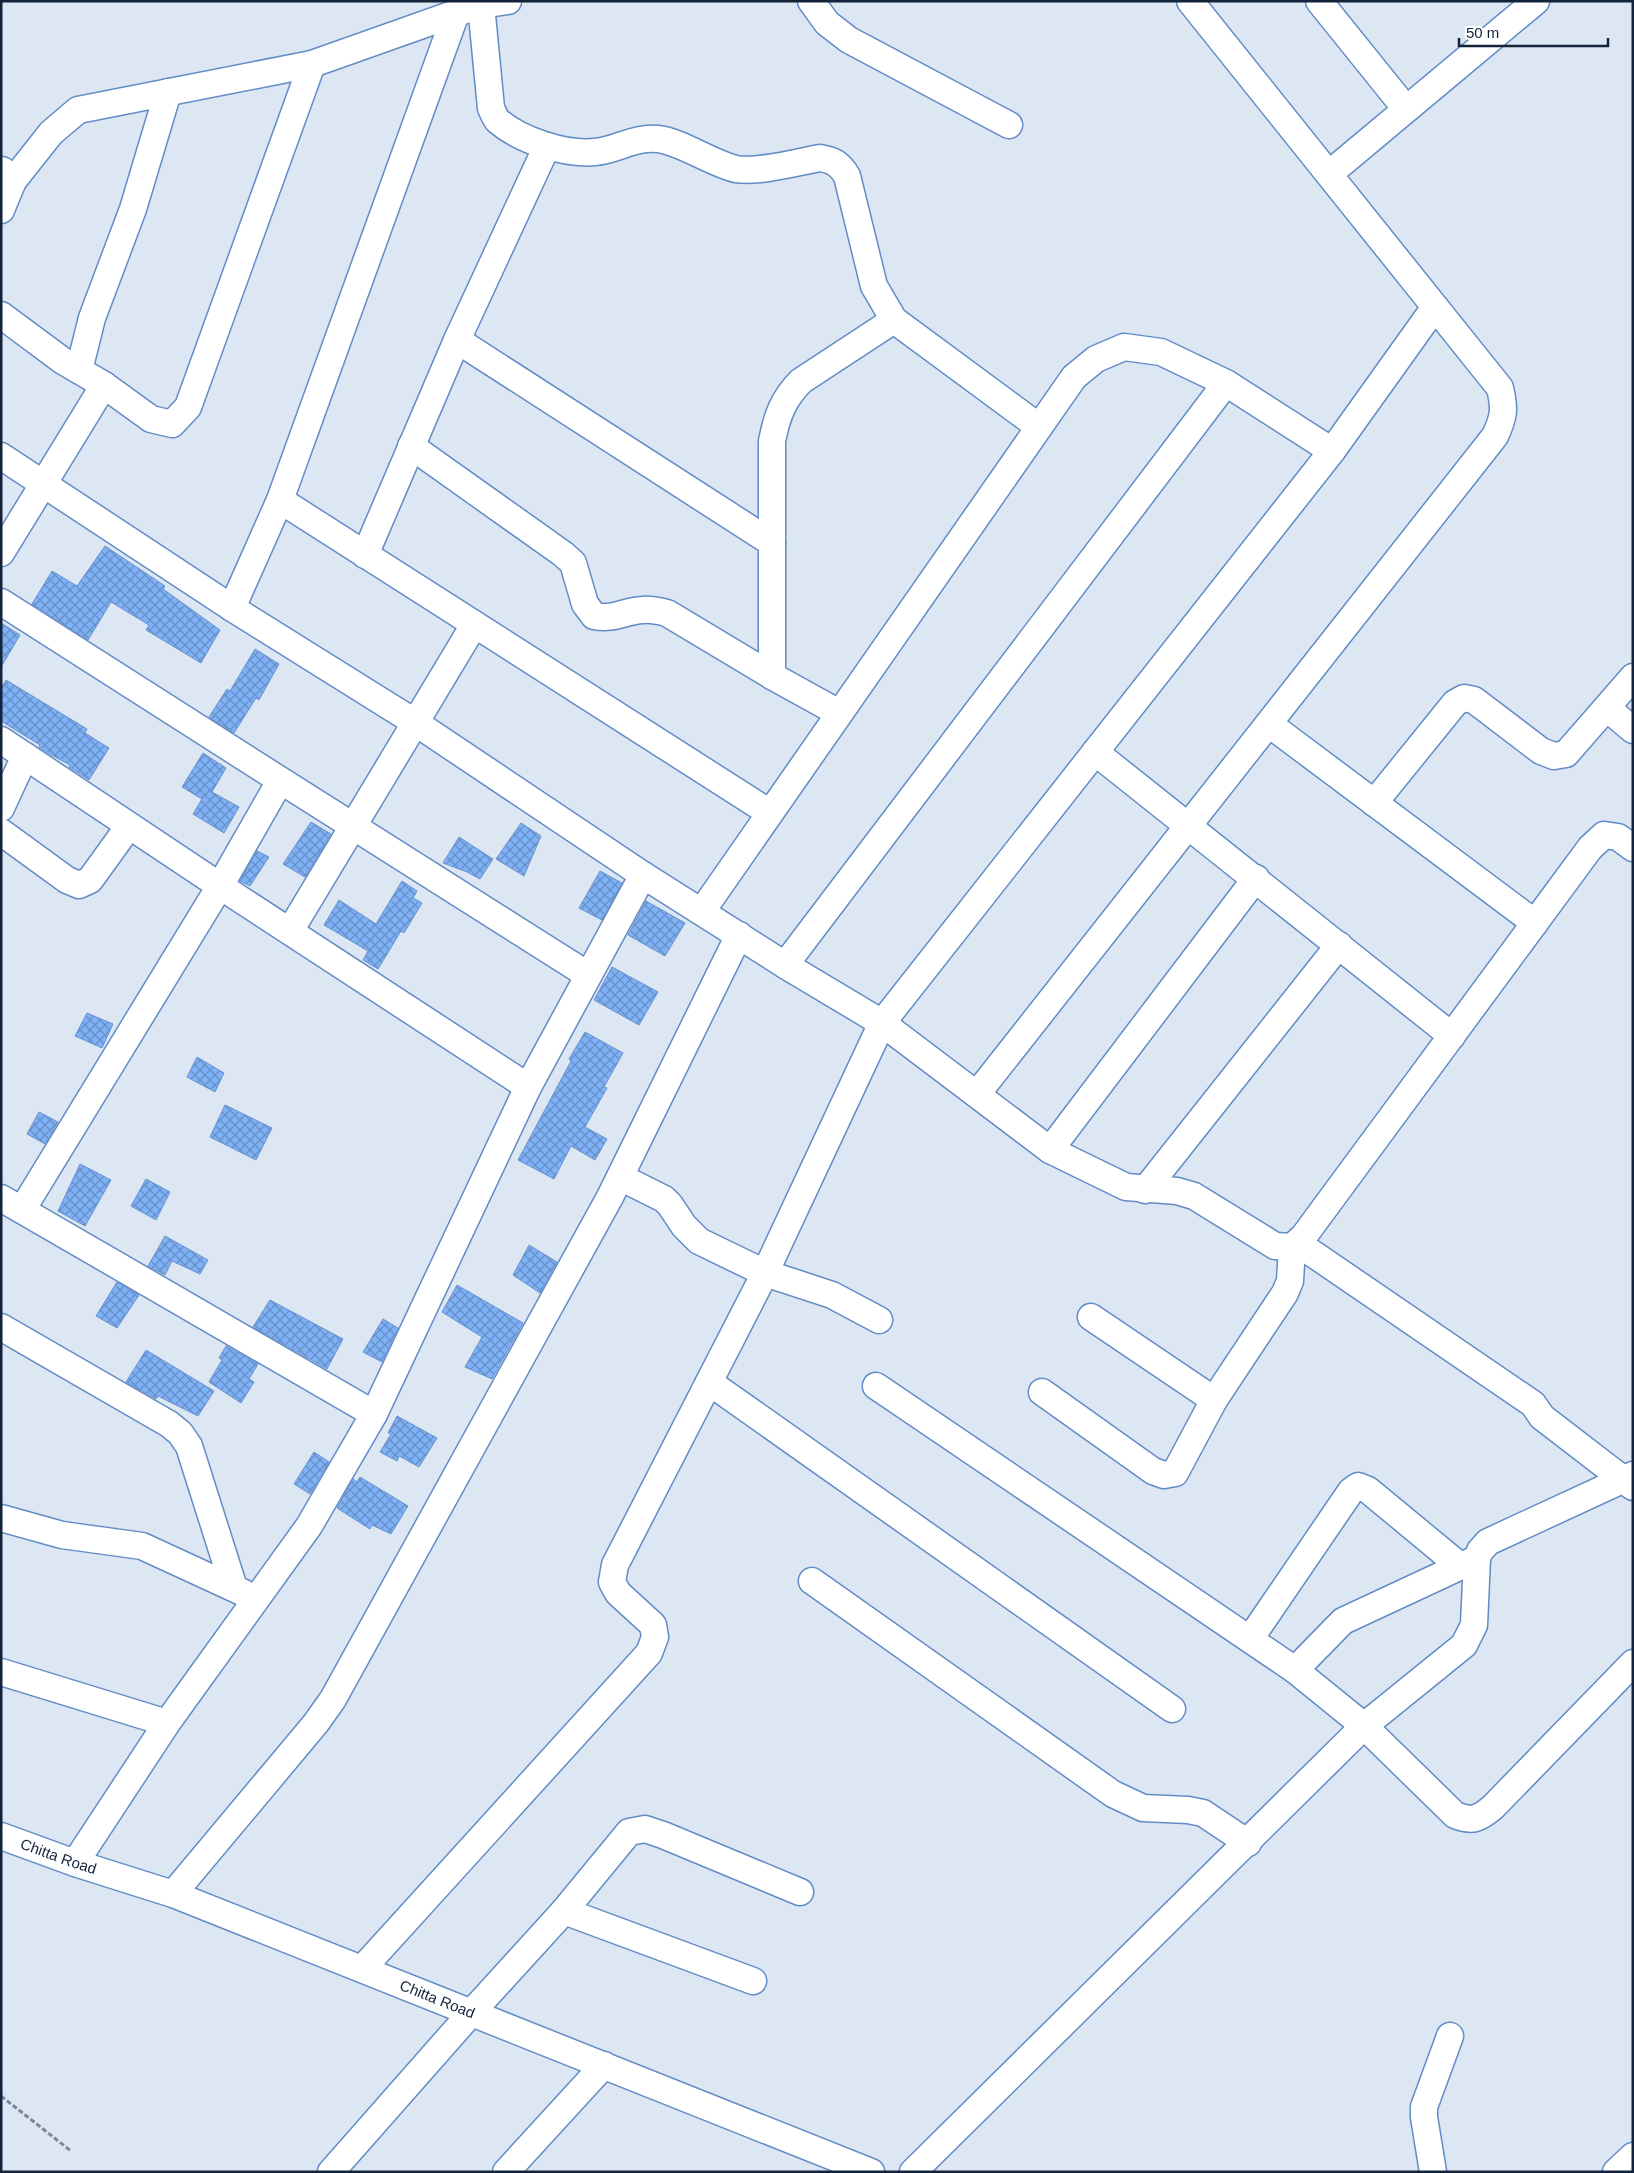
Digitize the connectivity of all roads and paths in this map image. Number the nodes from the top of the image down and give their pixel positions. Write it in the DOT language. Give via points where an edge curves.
graph roads {
  1 [pos="508,1"];
  2 [pos="811,1"];
  3 [pos="1190,1"];
  4 [pos="1319,1"];
  5 [pos="1536,1"];
  6 [pos="480,5"];
  7 [pos="456,13"];
  8 [pos="312,64"];
  9 [pos="168,92"];
  10 [pos="1406,109"];
  11 [pos="1009,125"];
  12 [pos="547,146"];
  13 [pos="1329,174"];
  14 [pos="7,175"];
  15 [pos="1,210"];
  16 [pos="1435,307"];
  17 [pos="1,315"];
  18 [pos="894,320"];
  19 [pos="457,340"];
  20 [pos="79,370"];
  21 [pos="1226,383"];
  22 [pos="104,384"];
  23 [pos="1040,427"];
  24 [pos="411,446"];
  25 [pos="1332,451"];
  26 [pos="1,456"];
  27 [pos="42,484"];
  28 [pos="280,500"];
  29 [pos="772,544"];
  30 [pos="1,553"];
  31 [pos="365,555"];
  32 [pos="1,602"];
  33 [pos="232,608"];
  34 [pos="474,625"];
  35 [pos="772,676"];
  36 [pos="1633,677"];
  37 [pos="1607,708"];
  38 [pos="839,713"];
  39 [pos="416,723"];
  40 [pos="1268,724"];
  41 [pos="1633,730"];
  42 [pos="1,740"];
  43 [pos="1095,752"];
  44 [pos="25,756"];
  45 [pos="280,781"];
  46 [pos="1374,804"];
  47 [pos="1,808"];
  48 [pos="770,812"];
  49 [pos="352,824"];
  50 [pos="1189,825"];
  51 [pos="129,826"];
  52 [pos="1,832"];
  53 [pos="1633,848"];
  54 [pos="643,875"];
  55 [pos="1256,878"];
  56 [pos="220,886"];
  57 [pos="702,910"];
  58 [pos="1535,922"];
  59 [pos="290,932"];
  60 [pos="739,935"];
  61 [pos="1339,945"];
  62 [pos="786,965"];
  63 [pos="588,975"];
  64 [pos="882,1022"];
  65 [pos="1452,1036"];
  66 [pos="528,1087"];
  67 [pos="977,1094"];
  68 [pos="1050,1150"];
  69 [pos="620,1177"];
  70 [pos="1145,1190"];
  71 [pos="12,1204"];
  72 [pos="1292,1247"];
  73 [pos="765,1272"];
  74 [pos="1091,1317"];
  75 [pos="879,1320"];
  76 [pos="1,1327"];
  77 [pos="709,1382"];
  78 [pos="876,1386"];
  79 [pos="1042,1392"];
  80 [pos="1214,1400"];
  81 [pos="374,1414"];
  82 [pos="1630,1481"];
  83 [pos="1,1518"];
  84 [pos="1469,1562"];
  85 [pos="812,1580"];
  86 [pos="245,1593"];
  87 [pos="1250,1639"];
  88 [pos="1633,1663"];
  89 [pos="1295,1670"];
  90 [pos="1,1672"];
  91 [pos="1172,1709"];
  92 [pos="167,1723"];
  93 [pos="1364,1726"];
  94 [pos="1,1836"];
  95 [pos="1248,1843"];
  96 [pos="75,1863"];
  97 [pos="800,1892"];
  98 [pos="173,1894"];
  99 [pos="564,1911"];
  100 [pos="362,1969"];
  101 [pos="753,1981"];
  102 [pos="472,2012"];
  103 [pos="1450,2036"];
  104 [pos="604,2065"];
  105 [pos="1,2096"];
  106 [pos="71,2151"];
  107 [pos="1633,2156"];
  108 [pos="331,2172"];
  109 [pos="506,2172"];
  110 [pos="871,2172"];
  111 [pos="913,2172"];
  112 [pos="1433,2172"];
  113 [pos="1616,2172"];
  1 -- 6 [label="street"];
  2 -- 11 [label="street" via="827,23 849,40"];
  3 -- 13 [label="street"];
  4 -- 10 [label="street"];
  5 -- 10 [label="street"];
  6 -- 7 [label="street"];
  6 -- 12 [label="street" via="491,108 496,120"];
  7 -- 8 [label="street"];
  7 -- 28 [label="street"];
  8 -- 9 [label="street"];
  8 -- 22 [label="street" via="188,407 172,424 151,419"];
  9 -- 14 [label="street" via="78,110"];
  9 -- 20 [label="street" via="133,209 92,318"];
  10 -- 13 [label="street"];
  12 -- 18 [label="street" via="576,153 596,152 639,139 660,139 737,169 820,158 841,165 847,176 874,286"];
  12 -- 19 [label="street"];
  13 -- 16 [label="street"];
  14 -- 15 [label="street"];
  16 -- 25 [label="street"];
  16 -- 40 [label="street" via="1500,388 1503,419 1495,436"];
  17 -- 20 [label="street"];
  18 -- 23 [label="street"];
  18 -- 29 [label="street" via="788,394 777,415 772,441"];
  19 -- 24 [label="street"];
  19 -- 29 [label="street"];
  20 -- 22 [label="street"];
  21 -- 23 [label="street" via="1161,352 1124,347 1096,359 1074,377"];
  21 -- 25 [label="street"];
  21 -- 62 [label="street"];
  22 -- 27 [label="street"];
  23 -- 38 [label="street"];
  24 -- 31 [label="street"];
  24 -- 35 [label="street" via="574,563 585,604 594,616 607,619 641,610 667,613"];
  25 -- 43 [label="street"];
  26 -- 27 [label="street"];
  27 -- 30 [label="street"];
  27 -- 33 [label="street"];
  28 -- 31 [label="street"];
  28 -- 33 [label="street"];
  29 -- 35 [label="street"];
  31 -- 34 [label="street"];
  32 -- 45 [label="street"];
  33 -- 39 [label="street"];
  34 -- 39 [label="street"];
  34 -- 48 [label="street"];
  35 -- 38 [label="street"];
  36 -- 37 [label="street"];
  37 -- 41 [label="street"];
  37 -- 46 [label="street" via="1566,754 1554,756 1541,751 1474,700 1464,698 1455,703"];
  38 -- 48 [label="street"];
  39 -- 49 [label="street"];
  39 -- 54 [label="street"];
  40 -- 46 [label="street"];
  40 -- 50 [label="street"];
  42 -- 44 [label="street"];
  43 -- 50 [label="street"];
  43 -- 64 [label="street"];
  44 -- 47 [label="street"];
  44 -- 51 [label="street"];
  45 -- 49 [label="street"];
  45 -- 56 [label="street"];
  46 -- 58 [label="street"];
  48 -- 57 [label="street"];
  49 -- 59 [label="street"];
  49 -- 63 [label="street"];
  50 -- 55 [label="street"];
  50 -- 67 [label="street"];
  51 -- 52 [label="street" via="90,880 79,885 67,880"];
  51 -- 56 [label="street"];
  53 -- 58 [label="street" via="1618,837 1604,835 1590,848"];
  54 -- 57 [label="street"];
  54 -- 63 [label="street"];
  55 -- 61 [label="street"];
  55 -- 68 [label="street"];
  56 -- 59 [label="street"];
  56 -- 71 [label="street"];
  57 -- 60 [label="street"];
  58 -- 65 [label="street"];
  59 -- 66 [label="street"];
  60 -- 62 [label="street"];
  60 -- 69 [label="street"];
  61 -- 65 [label="street"];
  61 -- 70 [label="street"];
  62 -- 64 [label="street"];
  63 -- 66 [label="street"];
  64 -- 67 [label="street"];
  64 -- 73 [label="street"];
  65 -- 72 [label="street" via="1304,1236"];
  66 -- 81 [label="street"];
  67 -- 68 [label="street"];
  68 -- 70 [label="street" via="1126,1187"];
  69 -- 73 [label="street" via="664,1199 699,1241"];
  69 -- 98 [label="street" via="334,1699"];
  70 -- 72 [label="street" via="1177,1191 1194,1196 1275,1246"];
  71 -- 81 [label="street"];
  72 -- 80 [label="street" via="1290,1281 1285,1293"];
  72 -- 82 [label="street" via="1308,1251 1533,1404 1542,1417"];
  73 -- 75 [label="street" via="832,1295"];
  73 -- 77 [label="street"];
  74 -- 80 [label="street"];
  76 -- 86 [label="street" via="180,1433 189,1446"];
  77 -- 91 [label="street"];
  77 -- 100 [label="street" via="615,1566 612,1582 618,1593 653,1626 655,1637 649,1653"];
  78 -- 87 [label="street"];
  79 -- 80 [label="street" via="1152,1471 1164,1476 1175,1473"];
  81 -- 86 [label="street" via="309,1526"];
  82 -- 84 [label="street" via="1488,1542"];
  83 -- 86 [label="street" via="62,1535 142,1546"];
  84 -- 87 [label="street" via="1358,1486 1350,1491"];
  84 -- 89 [label="street" via="1343,1621"];
  84 -- 93 [label="street" via="1474,1625 1464,1645"];
  85 -- 95 [label="street" via="1113,1794 1143,1808 1203,1813"];
  86 -- 92 [label="street"];
  87 -- 89 [label="street"];
  88 -- 93 [label="street" via="1493,1807 1482,1816 1468,1820 1455,1815"];
  89 -- 93 [label="street"];
  90 -- 92 [label="street"];
  92 -- 96 [label="street"];
  93 -- 95 [label="street"];
  94 -- 96 [label="street, Chitta Road"];
  95 -- 111 [label="street"];
  96 -- 98 [label="street, Chitta Road"];
  97 -- 99 [label="street" via="646,1829 629,1832"];
  98 -- 100 [label="street, Chitta Road"];
  99 -- 101 [label="street"];
  99 -- 102 [label="street"];
  100 -- 102 [label="street, Chitta Road"];
  102 -- 104 [label="street, Chitta Road"];
  102 -- 108 [label="street"];
  103 -- 112 [label="street" via="1424,2107"];
  104 -- 109 [label="street"];
  104 -- 110 [label="street, Chitta Road"];
  105 -- 106 [label="path"];
  107 -- 113 [label="street"];
}
